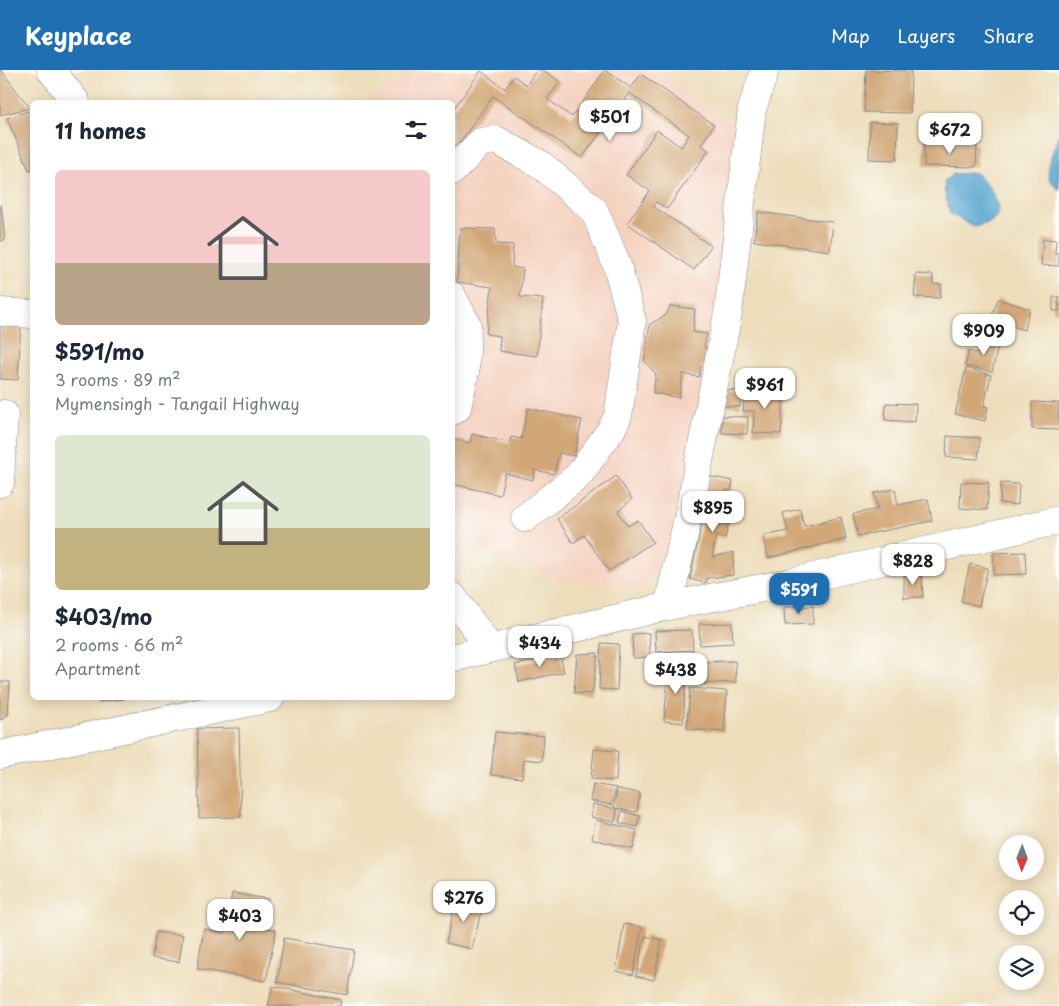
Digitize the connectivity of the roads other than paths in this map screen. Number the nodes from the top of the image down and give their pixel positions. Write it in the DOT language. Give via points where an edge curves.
graph roads {
  1 [pos="51,70"];
  2 [pos="765,70"];
  3 [pos="74,100"];
  4 [pos="455,167"];
  5 [pos="455,302"];
  6 [pos="0,312"];
  7 [pos="30,314"];
  8 [pos="455,409"];
  9 [pos="4,414"];
  10 [pos="0,483"];
  11 [pos="525,518"];
  12 [pos="1059,520"];
  13 [pos="455,600"];
  14 [pos="668,606"];
  15 [pos="490,648"];
  16 [pos="455,657"];
  17 [pos="261,700"];
  18 [pos="0,755"];
  1 -- 3 [label="main road"];
  2 -- 14 [label="main road" via="752,109 728,313"];
  4 -- 11 [label="main road" via="481,142 496,140 540,164 594,210 617,265 632,322 618,416 611,430 578,476"];
  5 -- 8 [label="main road" via="467,325 465,372"];
  6 -- 7 [label="main road"];
  9 -- 10 [label="main road"];
  12 -- 14 [label="main road" via="788,583"];
  13 -- 15 [label="main road"];
  14 -- 15 [label="main road"];
  15 -- 16 [label="main road"];
  17 -- 18 [label="main road"];
}
